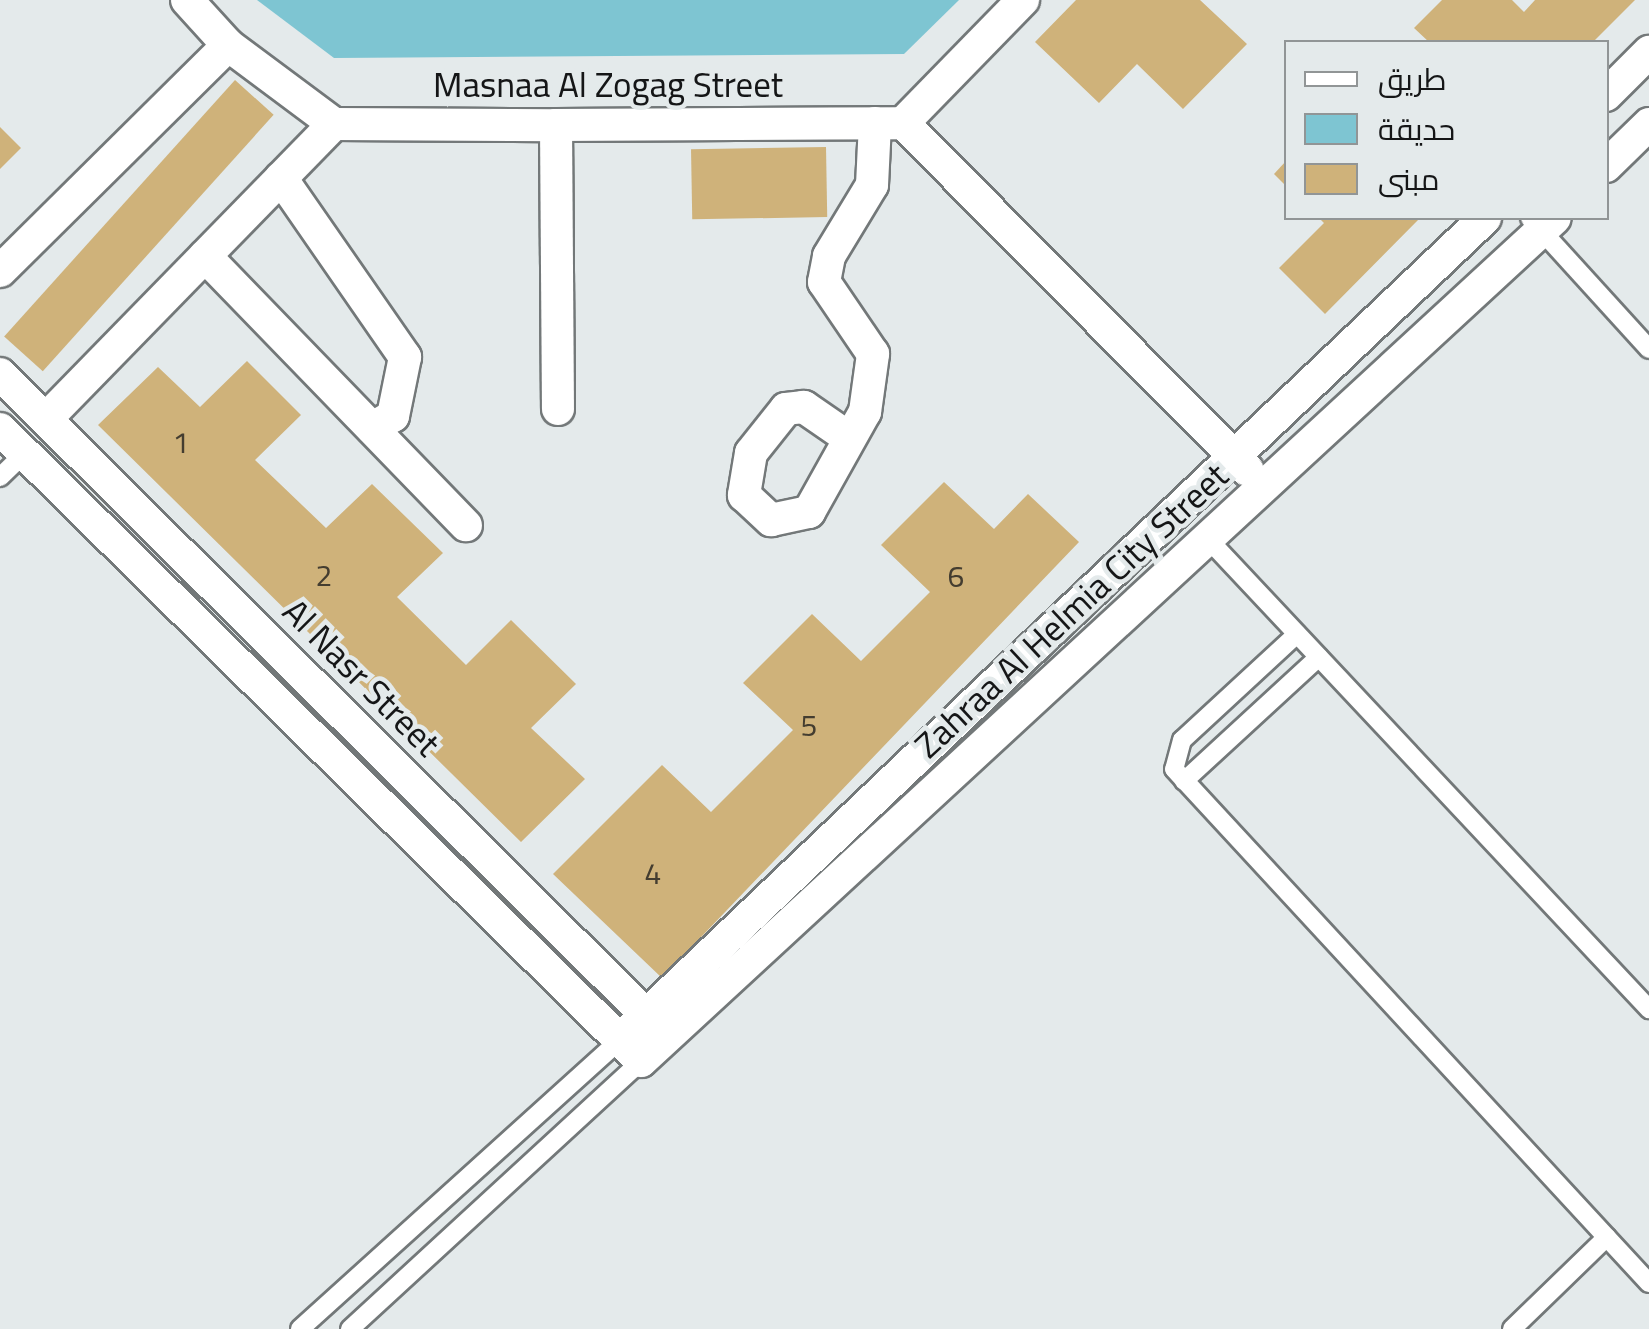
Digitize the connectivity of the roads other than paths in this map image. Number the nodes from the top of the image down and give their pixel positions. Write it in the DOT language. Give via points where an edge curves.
graph roads {
  1 [pos="188,0"];
  2 [pos="1023,0"];
  3 [pos="228,44"];
  4 [pos="1649,52"];
  5 [pos="1609,92"];
  6 [pos="889,123"];
  7 [pos="334,124"];
  8 [pos="1649,124"];
  9 [pos="556,125"];
  10 [pos="1609,163"];
  11 [pos="281,178"];
  12 [pos="1483,220"];
  13 [pos="1542,222"];
  14 [pos="205,256"];
  15 [pos="0,272"];
  16 [pos="1649,349"];
  17 [pos="0,374"];
  18 [pos="558,408"];
  19 [pos="46,419"];
  20 [pos="372,428"];
  21 [pos="0,430"];
  22 [pos="850,438"];
  23 [pos="24,454"];
  24 [pos="1234,457"];
  25 [pos="0,476"];
  26 [pos="1264,487"];
  27 [pos="466,526"];
  28 [pos="1208,540"];
  29 [pos="1297,634"];
  30 [pos="1319,657"];
  31 [pos="1184,782"];
  32 [pos="1649,1009"];
  33 [pos="657,1026"];
  34 [pos="631,1050"];
  35 [pos="1607,1237"];
  36 [pos="1649,1283"];
  37 [pos="300,1329"];
  38 [pos="350,1329"];
  39 [pos="1512,1329"];
  1 -- 3 [label="street"];
  2 -- 6 [label="street"];
  3 -- 7 [label="street"];
  3 -- 15 [label="street"];
  4 -- 5 [label="street"];
  6 -- 9 [label="street, Masnaa Al Zogag Street"];
  6 -- 22 [label="street" via="872,185 829,256 824,282 874,354 874,380"];
  6 -- 24 [label="street"];
  7 -- 9 [label="street, Masnaa Al Zogag Street"];
  7 -- 11 [label="street"];
  8 -- 10 [label="street"];
  9 -- 18 [label="street"];
  11 -- 14 [label="street"];
  11 -- 20 [label="street" via="406,357 393,416"];
  12 -- 24 [label="street, Zahraa Al Helmia City Street"];
  13 -- 16 [label="lane"];
  13 -- 26 [label="street, Zahraa Al Helmia City Street"];
  14 -- 19 [label="street"];
  14 -- 20 [label="street"];
  17 -- 19 [label="street, Al Nasr Street"];
  19 -- 33 [label="street, Al Nasr Street"];
  20 -- 27 [label="street"];
  21 -- 23 [label="street"];
  23 -- 25 [label="lane"];
  23 -- 34 [label="street"];
  24 -- 26 [label="street"];
  24 -- 33 [label="street, Zahraa Al Helmia City Street"];
  26 -- 28 [label="street, Zahraa Al Helmia City Street"];
  28 -- 29 [label="lane"];
  28 -- 33 [label="street, Zahraa Al Helmia City Street"];
  29 -- 30 [label="lane"];
  29 -- 31 [label="lane" via="1182,740 1174,769"];
  30 -- 31 [label="lane"];
  30 -- 32 [label="lane"];
  31 -- 35 [label="lane"];
  33 -- 34 [label="street, Zahraa Al Helmia City Street"];
  34 -- 37 [label="lane"];
  34 -- 38 [label="lane"];
  35 -- 36 [label="lane"];
  35 -- 39 [label="lane"];
}
